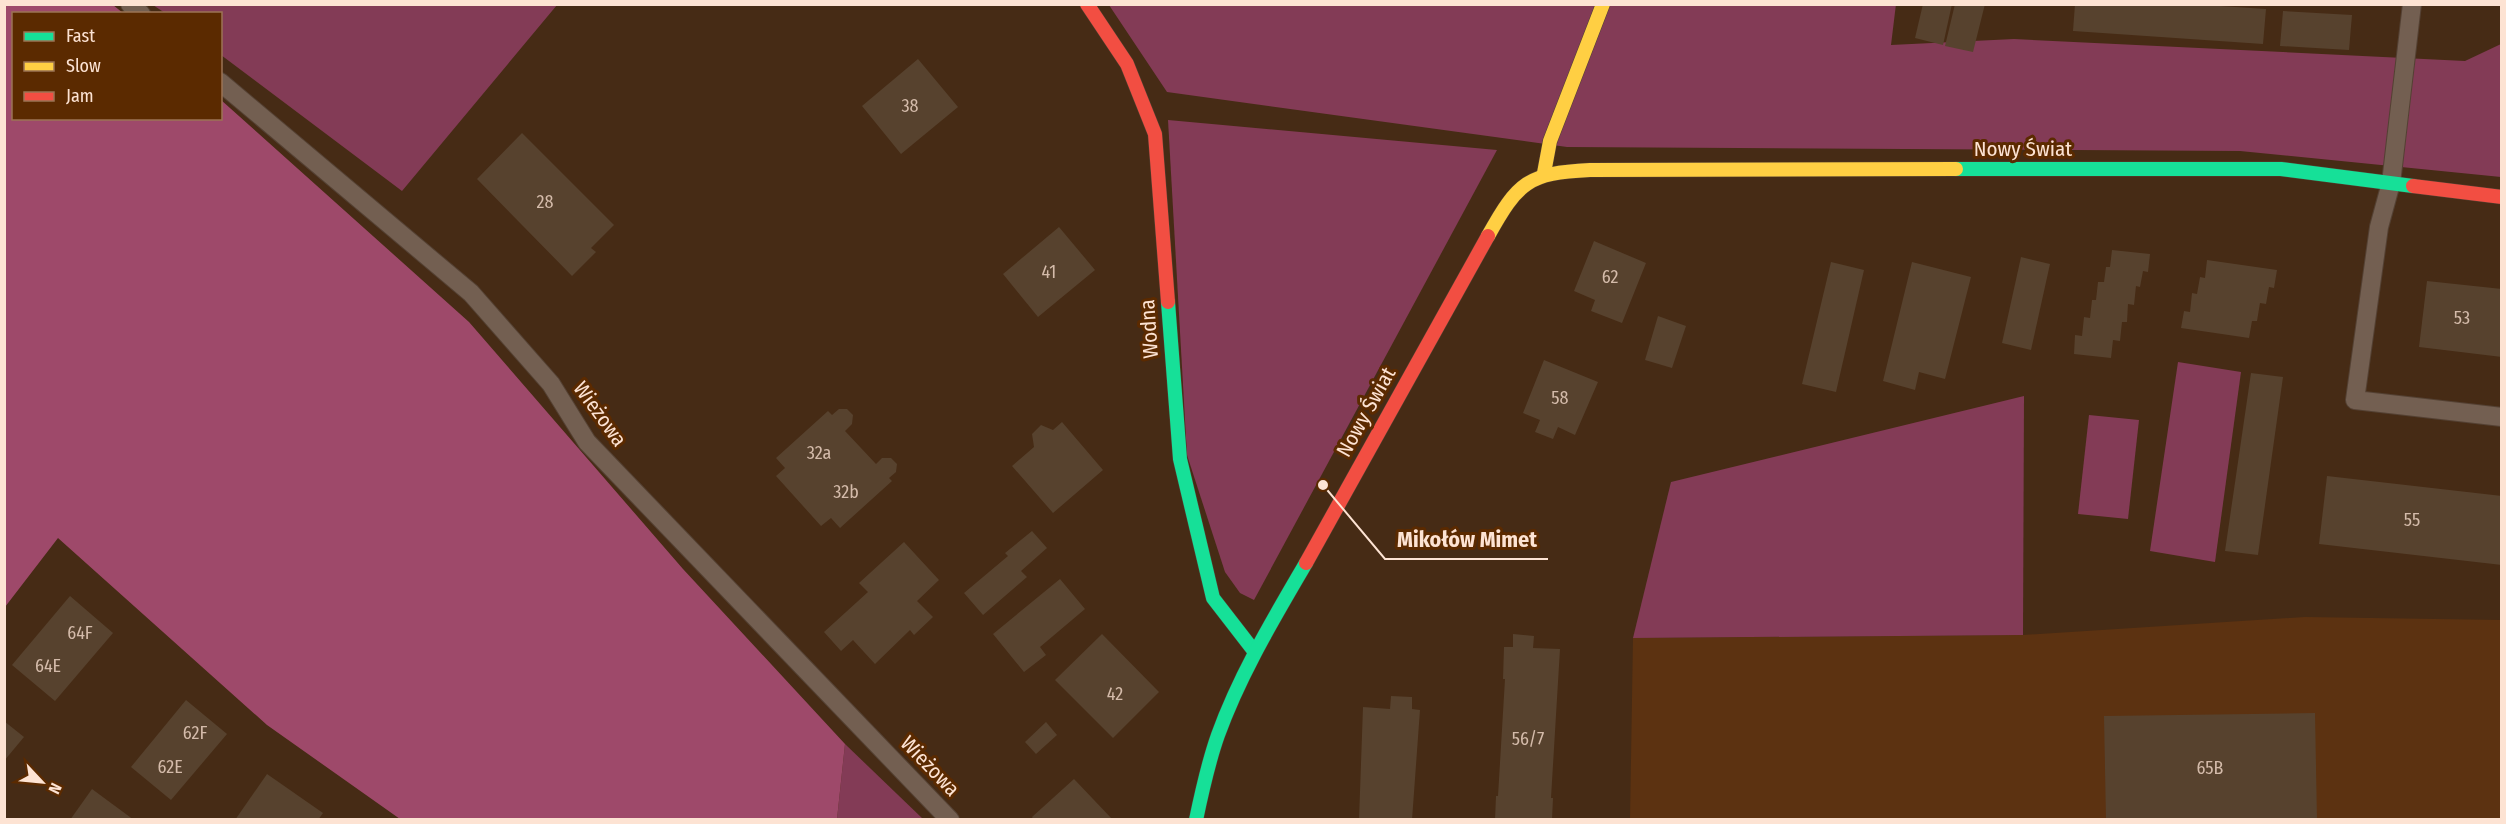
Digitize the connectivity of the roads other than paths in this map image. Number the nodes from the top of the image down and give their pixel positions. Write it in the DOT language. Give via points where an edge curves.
graph roads {
  1 [pos="1087,4"];
  2 [pos="1603,4"];
  3 [pos="2412,4"];
  4 [pos="222,84"];
  5 [pos="1544,173"];
  6 [pos="2391,183"];
  7 [pos="2502,197"];
  8 [pos="2502,417"];
  9 [pos="1254,651"];
  10 [pos="950,819"];
  11 [pos="1196,819"];
  1 -- 9 [label="street, Wodna" via="1127,64 1155,134 1180,459 1213,598"];
  2 -- 5 [label="street" via="1550,141"];
  3 -- 6 [label="lane"];
  4 -- 10 [label="lane, Wieżowa" via="471,293 551,384 587,442"];
  5 -- 6 [label="street, Nowy Świat" via="2281,169"];
  5 -- 9 [label="street, Nowy Świat" via="1524,184 1504,207"];
  6 -- 7 [label="street, Nowy Świat"];
  6 -- 8 [label="lane" via="2379,227 2355,400"];
  9 -- 11 [label="street, Nowy Świat" via="1215,741"];
}
